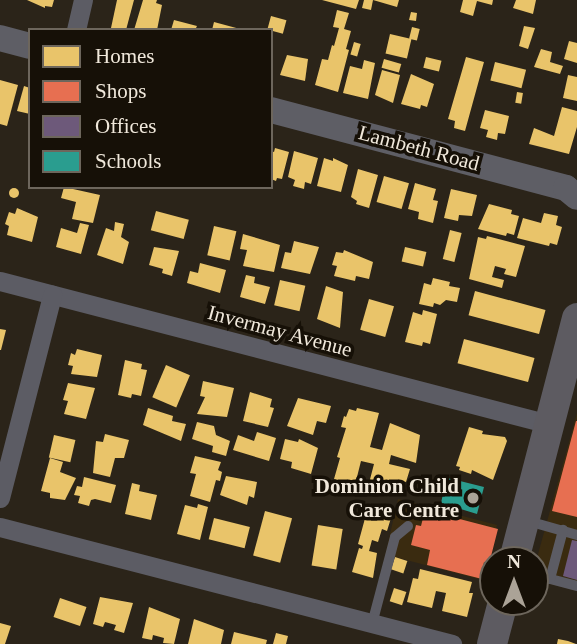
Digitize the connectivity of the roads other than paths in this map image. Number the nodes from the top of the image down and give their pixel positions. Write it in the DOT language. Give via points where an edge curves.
graph roads {
  1 [pos="83,0"];
  2 [pos="76,28"];
  3 [pos="0,38"];
  4 [pos="28,45"];
  5 [pos="273,111"];
  6 [pos="573,190"];
  7 [pos="0,281"];
  8 [pos="52,295"];
  9 [pos="577,318"];
  10 [pos="571,365"];
  11 [pos="549,424"];
  12 [pos="0,498"];
  13 [pos="524,520"];
  14 [pos="408,526"];
  15 [pos="0,527"];
  16 [pos="563,530"];
  17 [pos="577,535"];
  18 [pos="518,546"];
  19 [pos="550,579"];
  20 [pos="577,586"];
  21 [pos="499,616"];
  22 [pos="372,624"];
  23 [pos="452,644"];
  24 [pos="492,644"];
  1 -- 2 [label="street"];
  3 -- 4 [label="street"];
  5 -- 6 [label="street, Lambeth Road"];
  7 -- 8 [label="street, Invermay Avenue"];
  8 -- 11 [label="street, Invermay Avenue"];
  8 -- 12 [label="street"];
  9 -- 10 [label="main road"];
  10 -- 11 [label="main road"];
  11 -- 13 [label="main road"];
  13 -- 16 [label="lane"];
  13 -- 18 [label="main road"];
  14 -- 22 [label="lane" via="396,537"];
  15 -- 22 [label="street"];
  16 -- 17 [label="lane"];
  16 -- 19 [label="lane"];
  19 -- 20 [label="lane"];
  21 -- 24 [label="main road"];
  22 -- 23 [label="street"];
}
